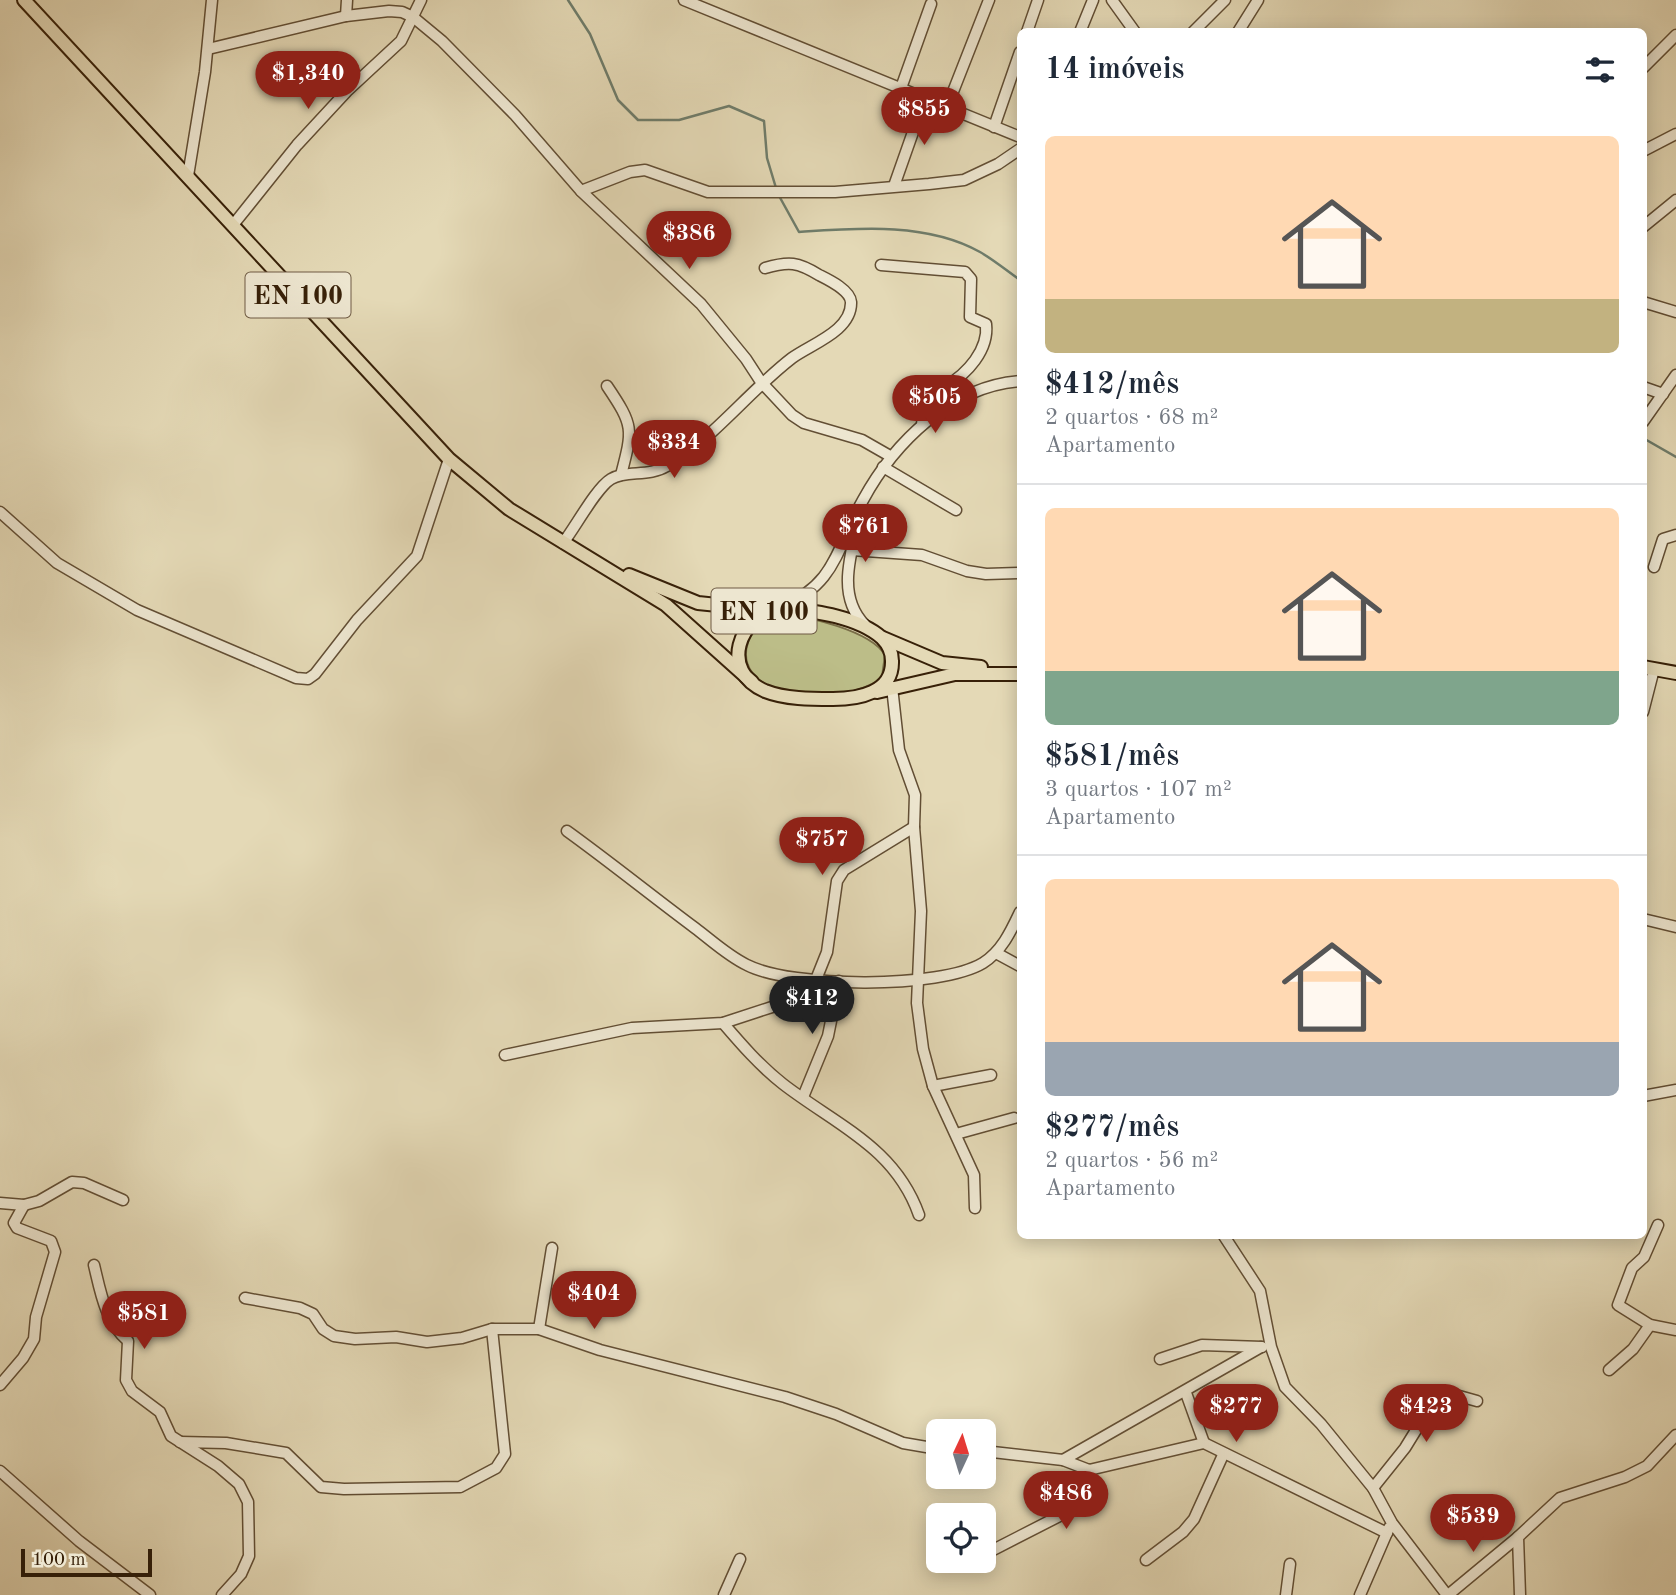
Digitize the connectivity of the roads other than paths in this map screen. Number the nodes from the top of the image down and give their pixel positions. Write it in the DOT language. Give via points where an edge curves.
graph roads {
  1 [pos="24,0"];
  2 [pos="212,0"];
  3 [pos="347,0"];
  4 [pos="421,0"];
  5 [pos="684,0"];
  6 [pos="989,0"];
  7 [pos="1038,0"];
  8 [pos="1093,0"];
  9 [pos="1112,0"];
  10 [pos="1225,0"];
  11 [pos="1258,0"];
  12 [pos="931,4"];
  13 [pos="346,16"];
  14 [pos="413,17"];
  15 [pos="1028,28"];
  16 [pos="1082,28"];
  17 [pos="1132,28"];
  18 [pos="1197,28"];
  19 [pos="1240,28"];
  20 [pos="1676,35"];
  21 [pos="208,48"];
  22 [pos="1017,61"];
  23 [pos="1647,64"];
  24 [pos="901,88"];
  25 [pos="925,98"];
  26 [pos="947,107"];
  27 [pos="995,127"];
  28 [pos="1676,134"];
  29 [pos="1017,136"];
  30 [pos="1647,149"];
  31 [pos="1017,151"];
  32 [pos="188,176"];
  33 [pos="894,186"];
  34 [pos="581,191"];
  35 [pos="1676,200"];
  36 [pos="1647,224"];
  37 [pos="233,225"];
  38 [pos="881,265"];
  39 [pos="765,268"];
  40 [pos="1647,303"];
  41 [pos="1676,312"];
  42 [pos="1676,375"];
  43 [pos="761,382"];
  44 [pos="1017,383"];
  45 [pos="607,386"];
  46 [pos="1647,388"];
  47 [pos="1663,394"];
  48 [pos="1647,416"];
  49 [pos="922,425"];
  50 [pos="890,456"];
  51 [pos="449,459"];
  52 [pos="883,467"];
  53 [pos="621,475"];
  54 [pos="863,500"];
  55 [pos="956,510"];
  56 [pos="0,512"];
  57 [pos="1676,535"];
  58 [pos="563,543"];
  59 [pos="852,550"];
  60 [pos="596,562"];
  61 [pos="1654,567"];
  62 [pos="1017,573"];
  63 [pos="781,607"];
  64 [pos="766,610"];
  65 [pos="876,634"];
  66 [pos="1649,668"];
  67 [pos="1675,670"];
  68 [pos="1017,671"];
  69 [pos="1017,671"];
  70 [pos="752,682"];
  71 [pos="892,687"];
  72 [pos="873,693"];
  73 [pos="914,827"];
  74 [pos="567,831"];
  75 [pos="1017,917"];
  76 [pos="1647,920"];
  77 [pos="1676,927"];
  78 [pos="996,953"];
  79 [pos="1017,964"];
  80 [pos="919,979"];
  81 [pos="839,981"];
  82 [pos="815,982"];
  83 [pos="723,1023"];
  84 [pos="505,1055"];
  85 [pos="991,1075"];
  86 [pos="933,1086"];
  87 [pos="1676,1090"];
  88 [pos="1647,1095"];
  89 [pos="803,1097"];
  90 [pos="1014,1118"];
  91 [pos="956,1134"];
  92 [pos="123,1200"];
  93 [pos="0,1203"];
  94 [pos="24,1205"];
  95 [pos="975,1208"];
  96 [pos="919,1215"];
  97 [pos="1658,1225"];
  98 [pos="1226,1239"];
  99 [pos="552,1248"];
  100 [pos="94,1265"];
  101 [pos="245,1298"];
  102 [pos="1650,1325"];
  103 [pos="492,1329"];
  104 [pos="539,1329"];
  105 [pos="1676,1330"];
  106 [pos="1266,1347"];
  107 [pos="1160,1359"];
  108 [pos="1609,1370"];
  109 [pos="0,1385"];
  110 [pos="1186,1392"];
  111 [pos="1477,1401"];
  112 [pos="1676,1435"];
  113 [pos="180,1442"];
  114 [pos="1204,1443"];
  115 [pos="926,1447"];
  116 [pos="996,1452"];
  117 [pos="1223,1455"];
  118 [pos="1062,1460"];
  119 [pos="1089,1470"];
  120 [pos="0,1471"];
  121 [pos="1373,1488"];
  122 [pos="1389,1528"];
  123 [pos="1518,1537"];
  124 [pos="996,1548"];
  125 [pos="740,1559"];
  126 [pos="1146,1560"];
  127 [pos="1290,1564"];
  128 [pos="150,1595"];
  129 [pos="222,1595"];
  130 [pos="724,1595"];
  131 [pos="1286,1595"];
  132 [pos="1360,1595"];
  133 [pos="1448,1595"];
  134 [pos="1520,1595"];
  1 -- 32 [label="main road, EN 100"];
  2 -- 21 [label="street"];
  3 -- 13 [label="street"];
  4 -- 14 [label="street"];
  5 -- 24 [label="street"];
  6 -- 26 [label="street"];
  7 -- 15 [label="street"];
  8 -- 16 [label="street"];
  9 -- 17 [label="street"];
  10 -- 18 [label="street"];
  11 -- 19 [label="street"];
  12 -- 24 [label="street"];
  13 -- 14 [label="street" via="389,11"];
  13 -- 21 [label="street"];
  14 -- 34 [label="street" via="515,116"];
  14 -- 37 [label="street" via="401,41 297,145"];
  20 -- 23 [label="street"];
  21 -- 32 [label="street"];
  22 -- 27 [label="street"];
  24 -- 25 [label="street"];
  25 -- 26 [label="street"];
  25 -- 33 [label="street"];
  26 -- 27 [label="street"];
  27 -- 29 [label="street"];
  28 -- 30 [label="street"];
  31 -- 33 [label="street" via="964,180"];
  32 -- 37 [label="main road, EN 100"];
  33 -- 34 [label="street" via="835,192 709,192 645,170"];
  34 -- 43 [label="street" via="701,304"];
  35 -- 36 [label="street"];
  37 -- 51 [label="main road, EN 100"];
  38 -- 49 [label="street" via="965,272 971,279 970,317 986,324 974,363 962,376 931,394 925,402"];
  39 -- 43 [label="street" via="789,261 801,263 849,295 851,303 842,324"];
  40 -- 41 [label="street"];
  42 -- 47 [label="street"];
  43 -- 50 [label="street" via="804,423 862,440"];
  43 -- 53 [label="street" via="693,449 665,468 637,476"];
  44 -- 49 [label="street" via="969,397"];
  45 -- 53 [label="street" via="627,415 631,431"];
  46 -- 47 [label="street"];
  47 -- 48 [label="street"];
  49 -- 50 [label="street"];
  50 -- 52 [label="street"];
  51 -- 56 [label="street" via="417,556 308,679 255,662 113,597 57,564"];
  51 -- 58 [label="main road, EN 100" via="509,509"];
  52 -- 54 [label="street"];
  52 -- 55 [label="street"];
  53 -- 58 [label="street" via="608,480"];
  54 -- 59 [label="street"];
  54 -- 63 [label="street" via="828,574 803,598"];
  57 -- 61 [label="street" via="1663,539"];
  58 -- 60 [label="main road, EN 100"];
  59 -- 62 [label="street" via="922,555 977,572"];
  59 -- 65 [label="street" via="849,602 857,617"];
  60 -- 64 [label="main road, EN 100" via="698,603"];
  60 -- 70 [label="main road, EN 100" via="682,617"];
  63 -- 64 [label="main road, EN 100"];
  63 -- 65 [label="main road, EN 100" via="827,616"];
  64 -- 70 [label="main road, EN 100" via="744,629 739,643 739,657"];
  65 -- 68 [label="main road, EN 100" via="942,663"];
  65 -- 72 [label="main road" via="888,646 892,668 889,678"];
  66 -- 67 [label="main road"];
  69 -- 71 [label="main road, EN 100" via="955,674"];
  70 -- 72 [label="main road, EN 100" via="764,690 798,698 845,699"];
  71 -- 72 [label="main road, EN 100"];
  71 -- 73 [label="street" via="899,750 915,795"];
  73 -- 80 [label="street" via="921,911"];
  73 -- 82 [label="street" via="844,870 837,881 827,952"];
  74 -- 82 [label="street" via="744,964 765,973"];
  75 -- 78 [label="street"];
  76 -- 77 [label="street"];
  78 -- 79 [label="street"];
  78 -- 80 [label="street" via="967,970"];
  80 -- 81 [label="street"];
  80 -- 86 [label="street" via="923,1049"];
  81 -- 82 [label="street"];
  81 -- 89 [label="street" via="828,1037"];
  82 -- 83 [label="street" via="772,1007"];
  83 -- 84 [label="street" via="632,1028"];
  83 -- 89 [label="street" via="745,1049"];
  85 -- 86 [label="street"];
  86 -- 91 [label="street"];
  87 -- 88 [label="street"];
  89 -- 96 [label="street" via="893,1167 909,1188"];
  90 -- 91 [label="street"];
  91 -- 95 [label="street" via="974,1175"];
  92 -- 94 [label="street" via="84,1182 72,1182"];
  93 -- 94 [label="street"];
  94 -- 109 [label="street" via="14,1223 17,1228 51,1241 55,1252 34,1339"];
  97 -- 102 [label="street" via="1644,1257 1632,1268 1618,1305"];
  98 -- 106 [label="street" via="1260,1291"];
  99 -- 104 [label="street"];
  100 -- 113 [label="street" via="105,1310 116,1331 128,1341 126,1380 132,1391 160,1412 171,1436"];
  101 -- 103 [label="street" via="306,1311 334,1336 427,1342"];
  102 -- 105 [label="street"];
  102 -- 108 [label="street" via="1633,1349"];
  103 -- 104 [label="street"];
  103 -- 113 [label="street" via="505,1454 496,1468 460,1486 321,1487 285,1453 226,1443"];
  104 -- 115 [label="street" via="600,1350 785,1397 903,1443"];
  106 -- 107 [label="street" via="1202,1345"];
  106 -- 110 [label="street"];
  106 -- 121 [label="street" via="1285,1387"];
  110 -- 114 [label="street"];
  110 -- 118 [label="street"];
  111 -- 121 [label="street" via="1445,1392 1437,1396"];
  112 -- 123 [label="street" via="1647,1466 1560,1498"];
  113 -- 129 [label="street" via="239,1484 248,1502 250,1556 242,1574"];
  114 -- 117 [label="street"];
  114 -- 119 [label="street"];
  116 -- 118 [label="street"];
  117 -- 122 [label="street"];
  117 -- 126 [label="street" via="1194,1519"];
  118 -- 119 [label="street"];
  119 -- 124 [label="street" via="1081,1504"];
  120 -- 128 [label="street" via="79,1541"];
  121 -- 122 [label="street"];
  122 -- 132 [label="street"];
  122 -- 133 [label="street"];
  123 -- 133 [label="street"];
  123 -- 134 [label="street"];
  125 -- 130 [label="street"];
  127 -- 131 [label="street"];
}
